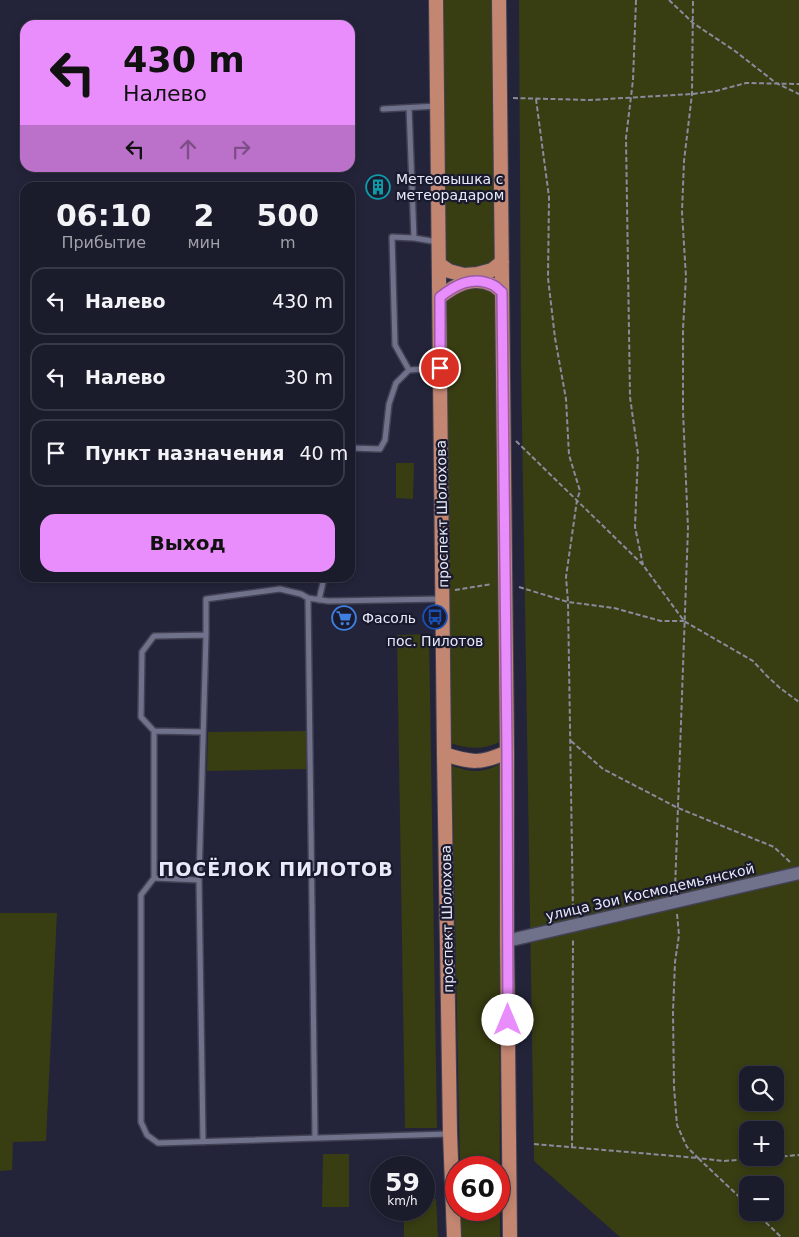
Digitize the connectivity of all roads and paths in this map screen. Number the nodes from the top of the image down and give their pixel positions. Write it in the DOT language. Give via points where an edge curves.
graph roads {
  1 [pos="436,0"];
  2 [pos="499,0"];
  3 [pos="636,0"];
  4 [pos="669,0"];
  5 [pos="693,0"];
  6 [pos="693,23"];
  7 [pos="776,83"];
  8 [pos="799,84"];
  9 [pos="799,93"];
  10 [pos="692,94"];
  11 [pos="500,98"];
  12 [pos="631,98"];
  13 [pos="536,99"];
  14 [pos="437,106"];
  15 [pos="409,108"];
  16 [pos="383,109"];
  17 [pos="414,238"];
  18 [pos="439,242"];
  19 [pos="502,262"];
  20 [pos="439,264"];
  21 [pos="502,292"];
  22 [pos="440,297"];
  23 [pos="440,368"];
  24 [pos="409,370"];
  25 [pos="504,428"];
  26 [pos="355,448"];
  27 [pos="576,500"];
  28 [pos="643,566"];
  29 [pos="323,582"];
  30 [pos="505,582"];
  31 [pos="443,596"];
  32 [pos="308,598"];
  33 [pos="319,600"];
  34 [pos="568,602"];
  35 [pos="684,621"];
  36 [pos="206,635"];
  37 [pos="799,702"];
  38 [pos="154,731"];
  39 [pos="203,732"];
  40 [pos="570,740"];
  41 [pos="507,752"];
  42 [pos="444,754"];
  43 [pos="678,808"];
  44 [pos="796,869"];
  45 [pos="154,878"];
  46 [pos="199,880"];
  47 [pos="675,902"];
  48 [pos="573,925"];
  49 [pos="507,941"];
  50 [pos="450,1134"];
  51 [pos="315,1138"];
  52 [pos="203,1142"];
  53 [pos="534,1144"];
  54 [pos="572,1148"];
  55 [pos="799,1155"];
  56 [pos="784,1156"];
  57 [pos="698,1158"];
  58 [pos="739,1160"];
  59 [pos="739,1197"];
  60 [pos="764,1221"];
  61 [pos="454,1237"];
  62 [pos="510,1237"];
  63 [pos="781,1237"];
  1 -- 14 [label="main road, проспект Шолохова"];
  2 -- 11 [label="main road"];
  3 -- 12 [label="path"];
  4 -- 6 [label="path"];
  5 -- 6 [label="path"];
  6 -- 7 [label="path"];
  6 -- 10 [label="path"];
  7 -- 8 [label="path"];
  7 -- 9 [label="path"];
  7 -- 10 [label="path" via="746,82"];
  10 -- 12 [label="path"];
  10 -- 35 [label="path" via="682,212 686,277 683,410 688,528"];
  11 -- 13 [label="path"];
  11 -- 19 [label="main road"];
  12 -- 13 [label="path"];
  12 -- 28 [label="path" via="626,138 629,389 638,454 635,527"];
  13 -- 27 [label="path" via="549,197 548,278 566,399 569,455 580,491"];
  14 -- 15 [label="lane"];
  14 -- 18 [label="main road, проспект Шолохова"];
  15 -- 16 [label="lane"];
  15 -- 17 [label="lane"];
  17 -- 18 [label="lane"];
  17 -- 24 [label="lane" via="392,237 395,345"];
  18 -- 20 [label="main road, проспект Шолохова"];
  19 -- 20 [label="main road" via="492,270 470,275 449,271"];
  19 -- 21 [label="main road"];
  20 -- 22 [label="main road, проспект Шолохова"];
  21 -- 22 [label="main road" via="478,280 464,282"];
  21 -- 25 [label="main road"];
  22 -- 23 [label="main road, проспект Шолохова"];
  23 -- 24 [label="lane"];
  23 -- 31 [label="main road, проспект Шолохова"];
  24 -- 26 [label="lane" via="396,383 389,404 385,440 380,449"];
  25 -- 27 [label="path"];
  25 -- 30 [label="main road"];
  27 -- 28 [label="path"];
  27 -- 34 [label="path" via="566,577"];
  28 -- 35 [label="path"];
  29 -- 33 [label="lane"];
  30 -- 31 [label="path"];
  30 -- 34 [label="path"];
  30 -- 41 [label="main road"];
  31 -- 33 [label="lane"];
  31 -- 42 [label="main road, проспект Шолохова"];
  32 -- 33 [label="lane"];
  32 -- 36 [label="lane" via="280,589 206,599"];
  32 -- 51 [label="lane"];
  34 -- 35 [label="path" via="614,608 661,621"];
  34 -- 40 [label="path"];
  35 -- 37 [label="path" via="753,661"];
  35 -- 43 [label="path"];
  36 -- 38 [label="lane" via="154,636 142,652 141,717"];
  36 -- 39 [label="lane"];
  38 -- 39 [label="lane"];
  38 -- 45 [label="lane"];
  39 -- 46 [label="lane"];
  40 -- 43 [label="path" via="603,769"];
  40 -- 48 [label="path"];
  41 -- 42 [label="main road" via="484,761 469,761"];
  41 -- 49 [label="main road"];
  42 -- 50 [label="main road, проспект Шолохова"];
  43 -- 44 [label="path" via="774,847"];
  43 -- 47 [label="path"];
  44 -- 47 [label="street, улица Зои Космодемьянской"];
  45 -- 46 [label="lane"];
  45 -- 52 [label="lane" via="141,895 141,1122 146,1134 158,1143"];
  46 -- 52 [label="lane"];
  47 -- 48 [label="street, улица Зои Космодемьянской"];
  47 -- 57 [label="path" via="679,935 673,1003 674,1087 678,1125 687,1147"];
  48 -- 49 [label="street, улица Зои Космодемьянской"];
  48 -- 54 [label="path"];
  49 -- 62 [label="main road"];
  50 -- 51 [label="lane"];
  50 -- 61 [label="main road, проспект Шолохова"];
  51 -- 52 [label="lane"];
  53 -- 54 [label="path"];
  54 -- 57 [label="path"];
  55 -- 56 [label="path"];
  57 -- 58 [label="path"];
  57 -- 59 [label="path"];
  60 -- 63 [label="path"];
}
